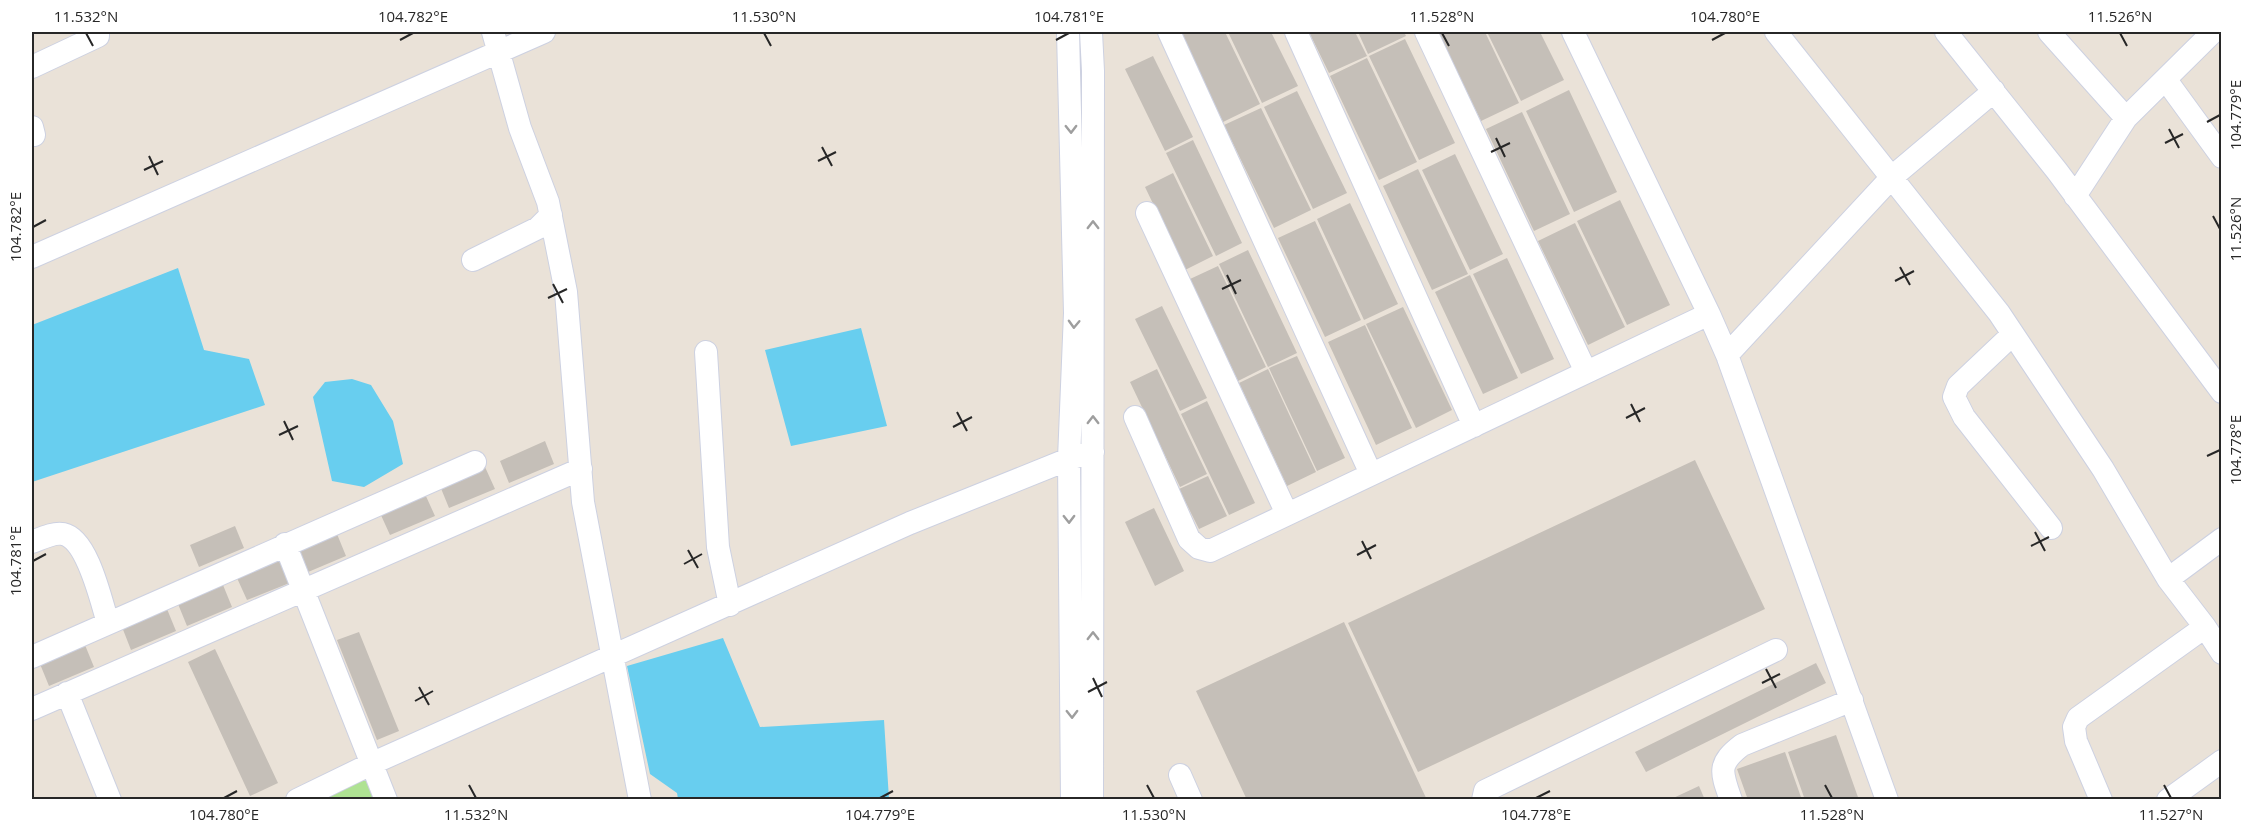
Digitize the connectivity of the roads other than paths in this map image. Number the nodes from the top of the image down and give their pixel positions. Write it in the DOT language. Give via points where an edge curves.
graph roads {
  1 [pos="98,32"];
  2 [pos="544,32"];
  3 [pos="1068,32"];
  4 [pos="1091,32"];
  5 [pos="1169,32"];
  6 [pos="1296,32"];
  7 [pos="1426,32"];
  8 [pos="1573,32"];
  9 [pos="1776,32"];
  10 [pos="1946,32"];
  11 [pos="2049,32"];
  12 [pos="2213,32"];
  13 [pos="496,41"];
  14 [pos="32,67"];
  15 [pos="1070,71"];
  16 [pos="1093,71"];
  17 [pos="2166,80"];
  18 [pos="1994,91"];
  19 [pos="2126,118"];
  20 [pos="2222,157"];
  21 [pos="1892,177"];
  22 [pos="2076,196"];
  23 [pos="1147,213"];
  24 [pos="551,215"];
  25 [pos="32,257"];
  26 [pos="473,260"];
  27 [pos="1709,314"];
  28 [pos="2013,334"];
  29 [pos="706,352"];
  30 [pos="1726,355"];
  31 [pos="1586,372"];
  32 [pos="2218,378"];
  33 [pos="1135,417"];
  34 [pos="1474,426"];
  35 [pos="1093,452"];
  36 [pos="1069,459"];
  37 [pos="475,462"];
  38 [pos="580,469"];
  39 [pos="1371,474"];
  40 [pos="1287,514"];
  41 [pos="2051,528"];
  42 [pos="2222,539"];
  43 [pos="32,542"];
  44 [pos="285,544"];
  45 [pos="2168,579"];
  46 [pos="304,590"];
  47 [pos="729,605"];
  48 [pos="108,623"];
  49 [pos="2205,627"];
  50 [pos="1776,650"];
  51 [pos="2222,653"];
  52 [pos="611,655"];
  53 [pos="32,657"];
  54 [pos="67,693"];
  55 [pos="1852,700"];
  56 [pos="32,709"];
  57 [pos="2222,761"];
  58 [pos="373,763"];
  59 [pos="1179,775"];
  60 [pos="110,800"];
  61 [pos="297,800"];
  62 [pos="386,800"];
  63 [pos="640,800"];
  64 [pos="1072,800"];
  65 [pos="1092,800"];
  66 [pos="1191,800"];
  67 [pos="1483,800"];
  68 [pos="1731,800"];
  69 [pos="1887,800"];
  70 [pos="2101,800"];
  71 [pos="2169,800"];
  1 -- 14 [label="street" via="87,43"];
  2 -- 13 [label="street"];
  3 -- 15 [label="street"];
  4 -- 16 [label="street"];
  5 -- 39 [label="street"];
  6 -- 34 [label="street"];
  7 -- 31 [label="street"];
  8 -- 27 [label="street"];
  9 -- 21 [label="street"];
  10 -- 18 [label="street"];
  11 -- 19 [label="street"];
  12 -- 17 [label="street"];
  13 -- 24 [label="street" via="520,128"];
  13 -- 25 [label="street"];
  15 -- 16 [label="street"];
  15 -- 36 [label="street, one-way" via="1075,313"];
  35 -- 16 [label="street, one-way"];
  17 -- 19 [label="street"];
  17 -- 20 [label="street"];
  18 -- 21 [label="street"];
  18 -- 22 [label="street"];
  19 -- 22 [label="street"];
  21 -- 28 [label="street"];
  21 -- 30 [label="street"];
  22 -- 32 [label="street"];
  23 -- 40 [label="street"];
  24 -- 26 [label="street" via="538,228"];
  24 -- 38 [label="street" via="566,292"];
  27 -- 30 [label="street"];
  27 -- 31 [label="street"];
  28 -- 41 [label="street" via="1958,386 1954,397 1964,417"];
  28 -- 45 [label="street" via="2103,469"];
  29 -- 47 [label="street" via="718,547"];
  30 -- 55 [label="street"];
  31 -- 34 [label="street"];
  33 -- 40 [label="street" via="1189,539 1199,548 1210,551"];
  34 -- 39 [label="street"];
  35 -- 36 [label="street"];
  65 -- 35 [label="street, one-way"];
  36 -- 47 [label="street" via="910,523"];
  36 -- 64 [label="street, one-way"];
  37 -- 44 [label="street"];
  38 -- 46 [label="street"];
  38 -- 52 [label="street"];
  39 -- 40 [label="street"];
  42 -- 45 [label="street"];
  43 -- 48 [label="street" via="60,533 71,536 84,550"];
  44 -- 46 [label="street"];
  44 -- 48 [label="street"];
  45 -- 49 [label="street"];
  46 -- 54 [label="street"];
  46 -- 58 [label="street"];
  47 -- 52 [label="street"];
  48 -- 53 [label="street"];
  49 -- 51 [label="street"];
  49 -- 70 [label="street" via="2078,718 2074,727 2076,741"];
  50 -- 67 [label="street" via="1485,790"];
  52 -- 58 [label="street"];
  52 -- 63 [label="street"];
  54 -- 56 [label="street"];
  54 -- 60 [label="street"];
  55 -- 68 [label="street" via="1742,746 1728,756 1723,768"];
  55 -- 69 [label="street"];
  57 -- 71 [label="street"];
  58 -- 61 [label="street"];
  58 -- 62 [label="street"];
  59 -- 66 [label="street"];
}
